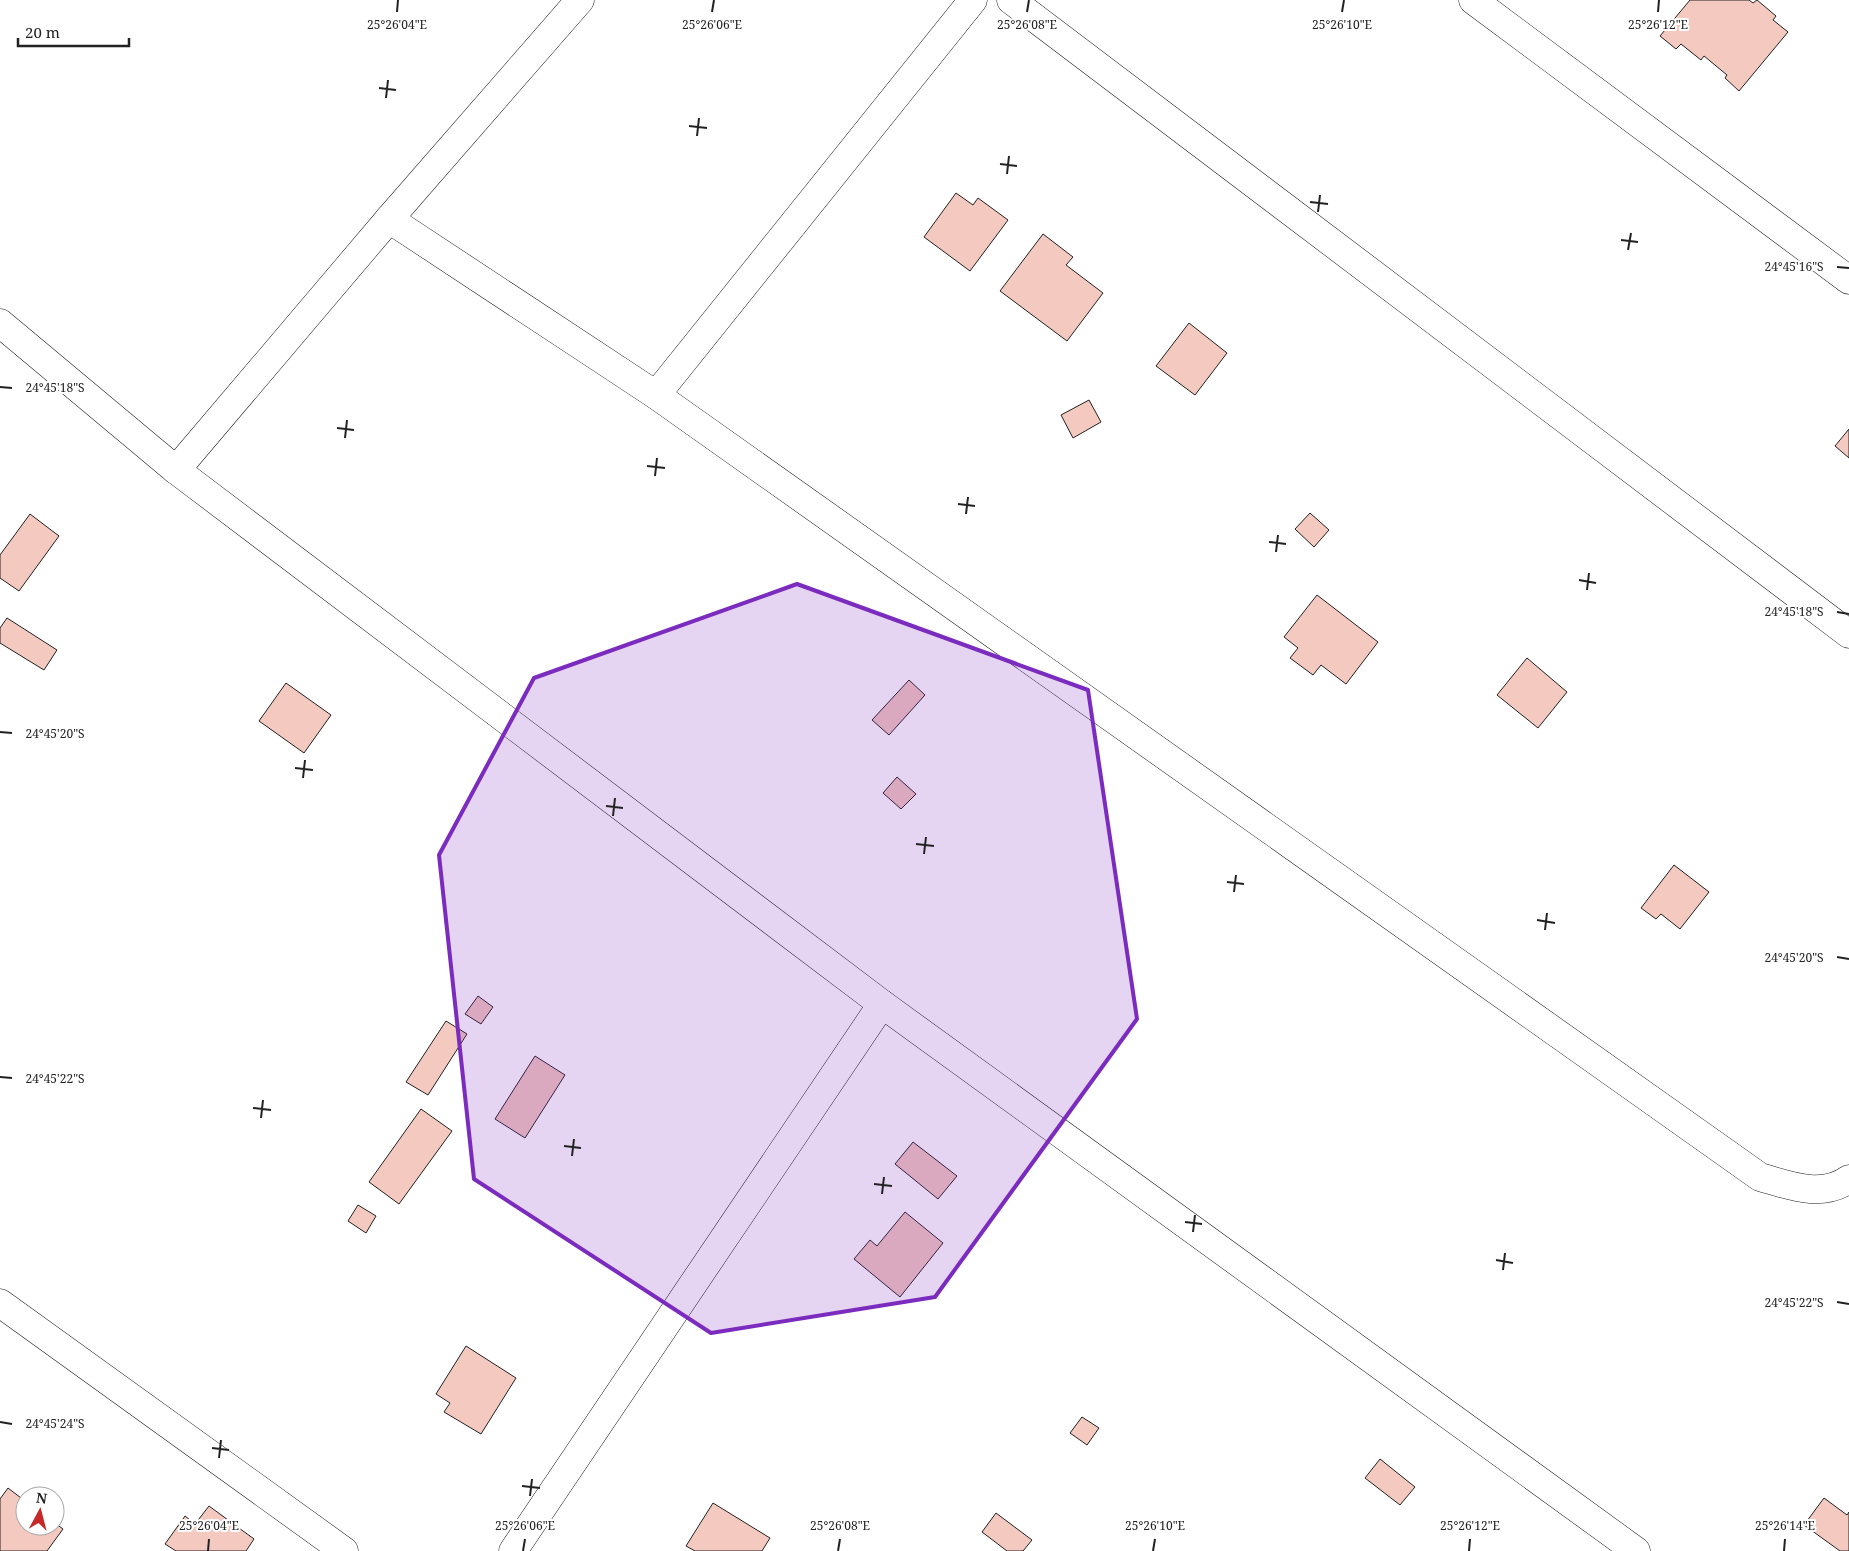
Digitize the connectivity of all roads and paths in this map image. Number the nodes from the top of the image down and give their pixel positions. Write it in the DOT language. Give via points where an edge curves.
graph roads {
  1 [pos="580,0"];
  2 [pos="972,0"];
  3 [pos="1011,0"];
  4 [pos="1473,0"];
  5 [pos="389,219"];
  6 [pos="1849,280"];
  7 [pos="0,323"];
  8 [pos="656,395"];
  9 [pos="176,470"];
  10 [pos="1849,634"];
  11 [pos="882,1004"];
  12 [pos="1849,1179"];
  13 [pos="0,1302"];
  14 [pos="344,1551"];
  15 [pos="513,1551"];
  16 [pos="1636,1551"];
  1 -- 5 [label="street"];
  2 -- 8 [label="street"];
  3 -- 10 [label="street"];
  4 -- 6 [label="street"];
  5 -- 8 [label="street"];
  5 -- 9 [label="street"];
  7 -- 9 [label="street"];
  8 -- 12 [label="street" via="1760,1177 1821,1190"];
  9 -- 11 [label="street"];
  11 -- 15 [label="street"];
  11 -- 16 [label="street"];
  13 -- 14 [label="street"];
}
